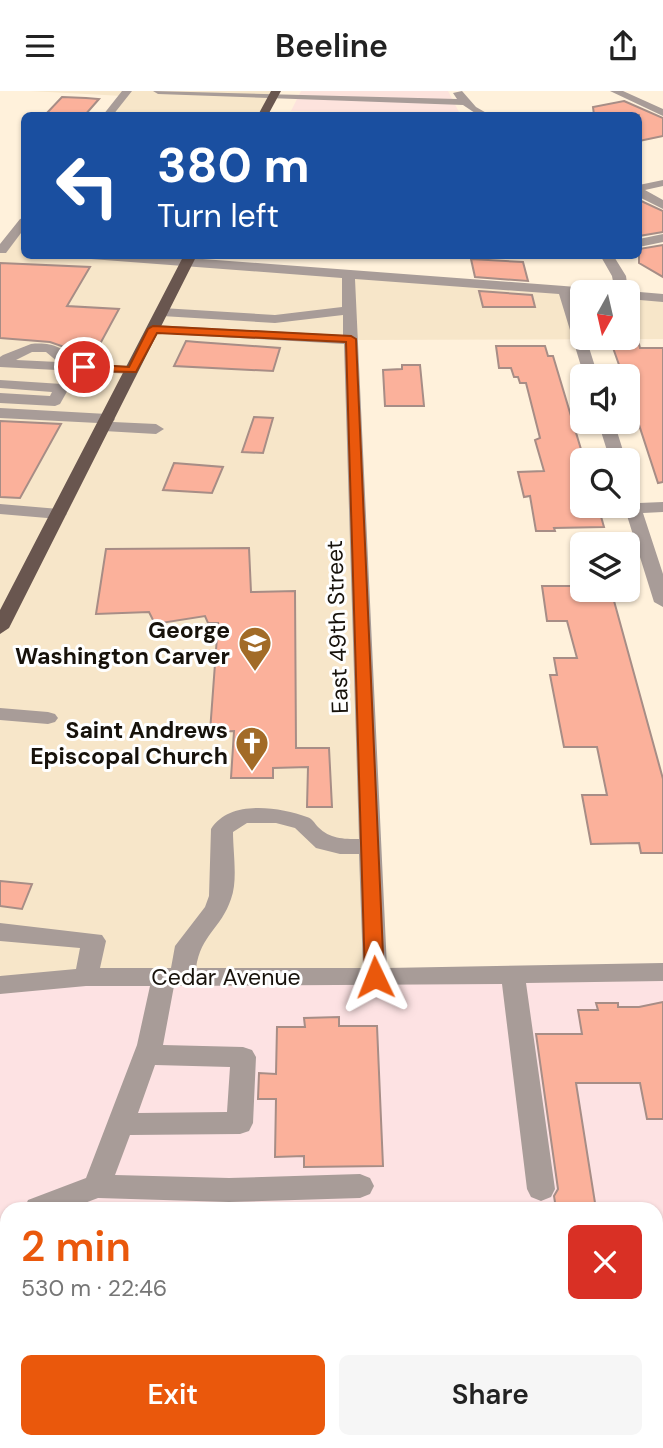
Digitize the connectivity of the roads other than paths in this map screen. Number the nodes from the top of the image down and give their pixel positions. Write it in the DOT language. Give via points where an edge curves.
graph roads {
  1 [pos="127,91"];
  2 [pos="158,91"];
  3 [pos="457,91"];
  4 [pos="615,91"];
  5 [pos="274,94"];
  6 [pos="465,102"];
  7 [pos="363,107"];
  8 [pos="661,110"];
  9 [pos="110,112"];
  10 [pos="265,112"];
  11 [pos="461,112"];
  12 [pos="480,112"];
  13 [pos="663,183"];
  14 [pos="642,189"];
  15 [pos="642,192"];
  16 [pos="663,205"];
  17 [pos="21,227"];
  18 [pos="663,238"];
  19 [pos="642,242"];
  20 [pos="5,251"];
  21 [pos="189,259"];
  22 [pos="199,259"];
  23 [pos="608,259"];
  24 [pos="348,275"];
  25 [pos="620,280"];
  26 [pos="564,290"];
  27 [pos="570,291"];
  28 [pos="640,296"];
  29 [pos="663,298"];
  30 [pos="350,310"];
  31 [pos="162,312"];
  32 [pos="153,329"];
  33 [pos="351,339"];
  34 [pos="1,363"];
  35 [pos="587,364"];
  36 [pos="132,370"];
  37 [pos="0,384"];
  38 [pos="0,398"];
  39 [pos="0,413"];
  40 [pos="105,422"];
  41 [pos="156,429"];
  42 [pos="640,502"];
  43 [pos="663,507"];
  44 [pos="0,509"];
  45 [pos="59,514"];
  46 [pos="637,518"];
  47 [pos="663,602"];
  48 [pos="0,628"];
  49 [pos="0,713"];
  50 [pos="48,718"];
  51 [pos="370,847"];
  52 [pos="0,932"];
  53 [pos="663,972"];
  54 [pos="513,974"];
  55 [pos="86,977"];
  56 [pos="173,977"];
  57 [pos="375,977"];
  58 [pos="0,985"];
  59 [pos="147,1055"];
  60 [pos="120,1124"];
  61 [pos="97,1186"];
  62 [pos="360,1186"];
  63 [pos="541,1189"];
  64 [pos="56,1202"];
  1 -- 9 [label="street"];
  2 -- 5 [label="street"];
  3 -- 6 [label="street"];
  4 -- 8 [label="street"];
  5 -- 6 [label="street"];
  5 -- 10 [label="main road"];
  6 -- 12 [label="street"];
  7 -- 11 [label="street"];
  13 -- 14 [label="street"];
  15 -- 16 [label="street"];
  17 -- 20 [label="street"];
  18 -- 19 [label="street"];
  21 -- 31 [label="main road"];
  22 -- 24 [label="street"];
  23 -- 25 [label="street"];
  24 -- 26 [label="street"];
  24 -- 30 [label="street, East 49th Street"];
  26 -- 27 [label="street"];
  26 -- 35 [label="street"];
  28 -- 29 [label="street"];
  30 -- 31 [label="street" via="275,319"];
  30 -- 33 [label="street, East 49th Street"];
  31 -- 32 [label="main road"];
  32 -- 33 [label="street"];
  32 -- 36 [label="main road"];
  33 -- 51 [label="street, East 49th Street"];
  34 -- 36 [label="street"];
  36 -- 40 [label="main road"];
  37 -- 38 [label="street" via="62,388 54,401"];
  39 -- 40 [label="street"];
  40 -- 41 [label="street"];
  40 -- 45 [label="main road"];
  42 -- 43 [label="street"];
  44 -- 45 [label="street"];
  45 -- 48 [label="main road"];
  46 -- 47 [label="street"];
  49 -- 50 [label="street"];
  51 -- 56 [label="street" via="326,844 313,837 303,823 243,815 222,829 221,896 187,946"];
  51 -- 57 [label="street, East 49th Street"];
  52 -- 55 [label="street" via="94,941"];
  53 -- 54 [label="street, Cedar Avenue"];
  54 -- 57 [label="street, Cedar Avenue"];
  54 -- 63 [label="street"];
  55 -- 56 [label="street, Cedar Avenue"];
  55 -- 58 [label="street, Cedar Avenue"];
  56 -- 57 [label="street, Cedar Avenue"];
  56 -- 59 [label="street"];
  59 -- 60 [label="street"];
  59 -- 60 [label="street" via="243,1057 240,1123"];
  60 -- 61 [label="street"];
  61 -- 62 [label="street" via="229,1190"];
  61 -- 64 [label="street"];
}
